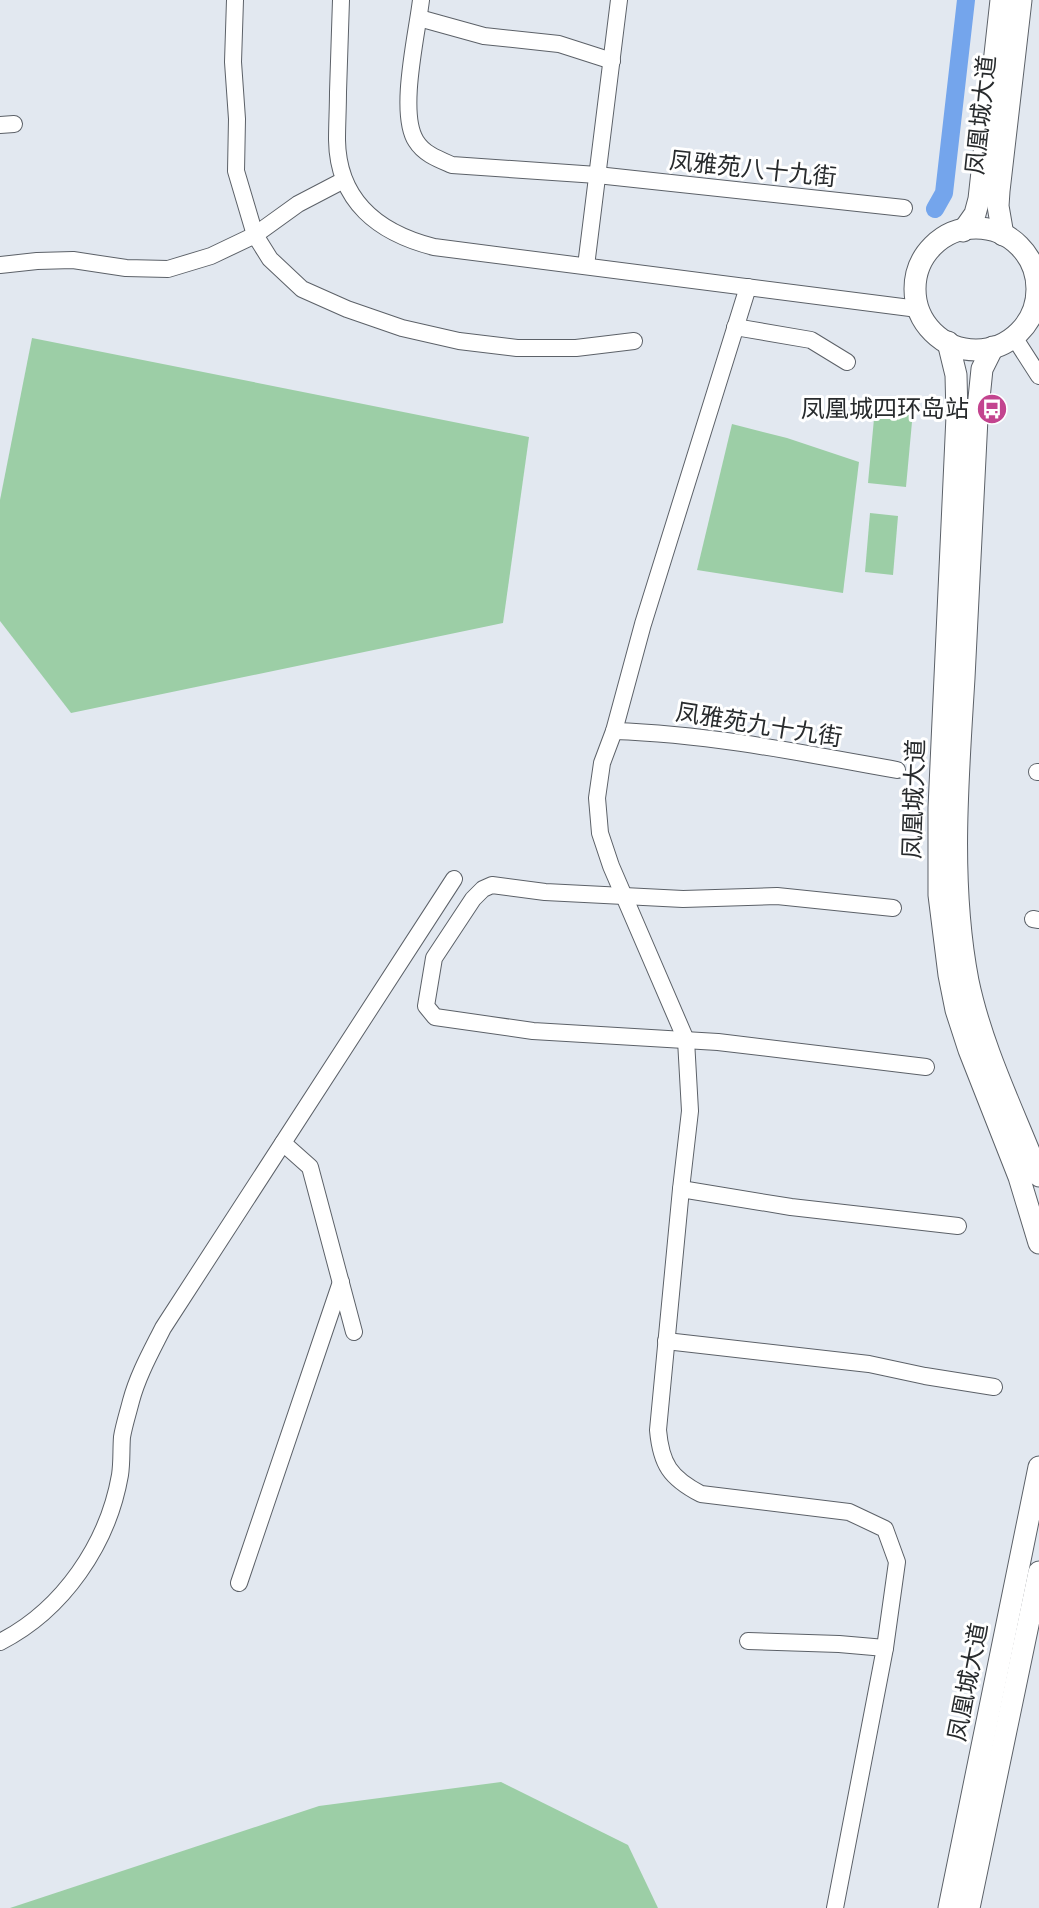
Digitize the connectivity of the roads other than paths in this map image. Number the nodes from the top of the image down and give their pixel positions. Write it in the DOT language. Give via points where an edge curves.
graph roads {
  1 [pos="235,0"];
  2 [pos="341,0"];
  3 [pos="421,0"];
  4 [pos="619,0"];
  5 [pos="1001,0"];
  6 [pos="1021,0"];
  7 [pos="419,18"];
  8 [pos="612,61"];
  9 [pos="597,174"];
  10 [pos="344,180"];
  11 [pos="904,208"];
  12 [pos="963,230"];
  13 [pos="255,235"];
  14 [pos="1003,235"];
  15 [pos="0,265"];
  16 [pos="586,267"];
  17 [pos="748,287"];
  18 [pos="918,309"];
  19 [pos="735,327"];
  20 [pos="1014,337"];
  21 [pos="634,341"];
  22 [pos="948,342"];
  23 [pos="993,347"];
  24 [pos="847,362"];
  25 [pos="1039,376"];
  26 [pos="614,731"];
  27 [pos="897,770"];
  28 [pos="454,878"];
  29 [pos="624,896"];
  30 [pos="893,908"];
  31 [pos="686,1040"];
  32 [pos="926,1067"];
  33 [pos="283,1143"];
  34 [pos="1039,1175"];
  35 [pos="681,1189"];
  36 [pos="958,1226"];
  37 [pos="1039,1243"];
  38 [pos="341,1282"];
  39 [pos="354,1332"];
  40 [pos="666,1341"];
  41 [pos="994,1387"];
  42 [pos="1039,1467"];
  43 [pos="1039,1572"];
  44 [pos="239,1583"];
  45 [pos="748,1641"];
  46 [pos="0,1642"];
  47 [pos="885,1648"];
  48 [pos="835,1908"];
  49 [pos="950,1908"];
  50 [pos="969,1908"];
  1 -- 13 [label="street" via="236,171"];
  2 -- 10 [label="street" via="337,143"];
  3 -- 7 [label="street, 凤雅苑八十九街"];
  4 -- 8 [label="street"];
  5 -- 12 [label="main road, 凤凰城大道" via="979,199 975,215"];
  6 -- 14 [label="main road, 凤凰城大道" via="999,191"];
  7 -- 8 [label="street" via="484,36 559,44"];
  7 -- 9 [label="street, 凤雅苑八十九街" via="408,121 416,141 432,156 452,165"];
  8 -- 9 [label="street"];
  9 -- 11 [label="street, 凤雅苑八十九街"];
  9 -- 16 [label="street"];
  10 -- 13 [label="street" via="298,204"];
  10 -- 16 [label="street" via="366,212 405,239"];
  12 -- 14 [label="main road"];
  12 -- 18 [label="main road" via="944,237 918,268"];
  13 -- 15 [label="street" via="211,256 168,269 73,260"];
  13 -- 21 [label="street" via="270,259 302,289 402,328 517,348 576,348"];
  14 -- 20 [label="main road" via="1020,246 1032,263 1037,282 1036,303"];
  16 -- 17 [label="street"];
  17 -- 18 [label="street"];
  17 -- 19 [label="street"];
  18 -- 22 [label="main road" via="935,334"];
  19 -- 24 [label="street" via="811,340"];
  19 -- 26 [label="street"];
  20 -- 23 [label="main road"];
  20 -- 25 [label="street"];
  22 -- 23 [label="main road" via="970,350"];
  22 -- 37 [label="main road, 凤凰城大道" via="956,374 957,416 939,808 940,906 956,1010 1020,1177"];
  23 -- 34 [label="main road, 凤凰城大道" via="982,369 977,418 957,812 960,915 968,981 981,1028"];
  26 -- 27 [label="street, 凤雅苑九十九街" via="660,732"];
  26 -- 29 [label="street" via="602,763 597,798 600,833"];
  28 -- 33 [label="street"];
  29 -- 30 [label="street" via="777,896"];
  29 -- 31 [label="street"];
  29 -- 31 [label="street" via="492,885 483,889 433,958 426,1006 435,1017 463,1023"];
  31 -- 32 [label="street"];
  31 -- 35 [label="street" via="691,1111"];
  33 -- 38 [label="street" via="310,1167"];
  33 -- 46 [label="street" via="145,1362 123,1434 120,1474 110,1513 94,1550 72,1583 43,1613"];
  35 -- 36 [label="street"];
  35 -- 40 [label="street"];
  38 -- 39 [label="street"];
  38 -- 44 [label="street"];
  40 -- 41 [label="street" via="869,1364"];
  40 -- 47 [label="street" via="657,1430 659,1450 668,1469 682,1484 701,1494 849,1512 885,1529 897,1562"];
  42 -- 49 [label="main road, 凤凰城大道"];
  43 -- 50 [label="main road, 凤凰城大道"];
  45 -- 47 [label="street"];
  47 -- 48 [label="street"];
}
